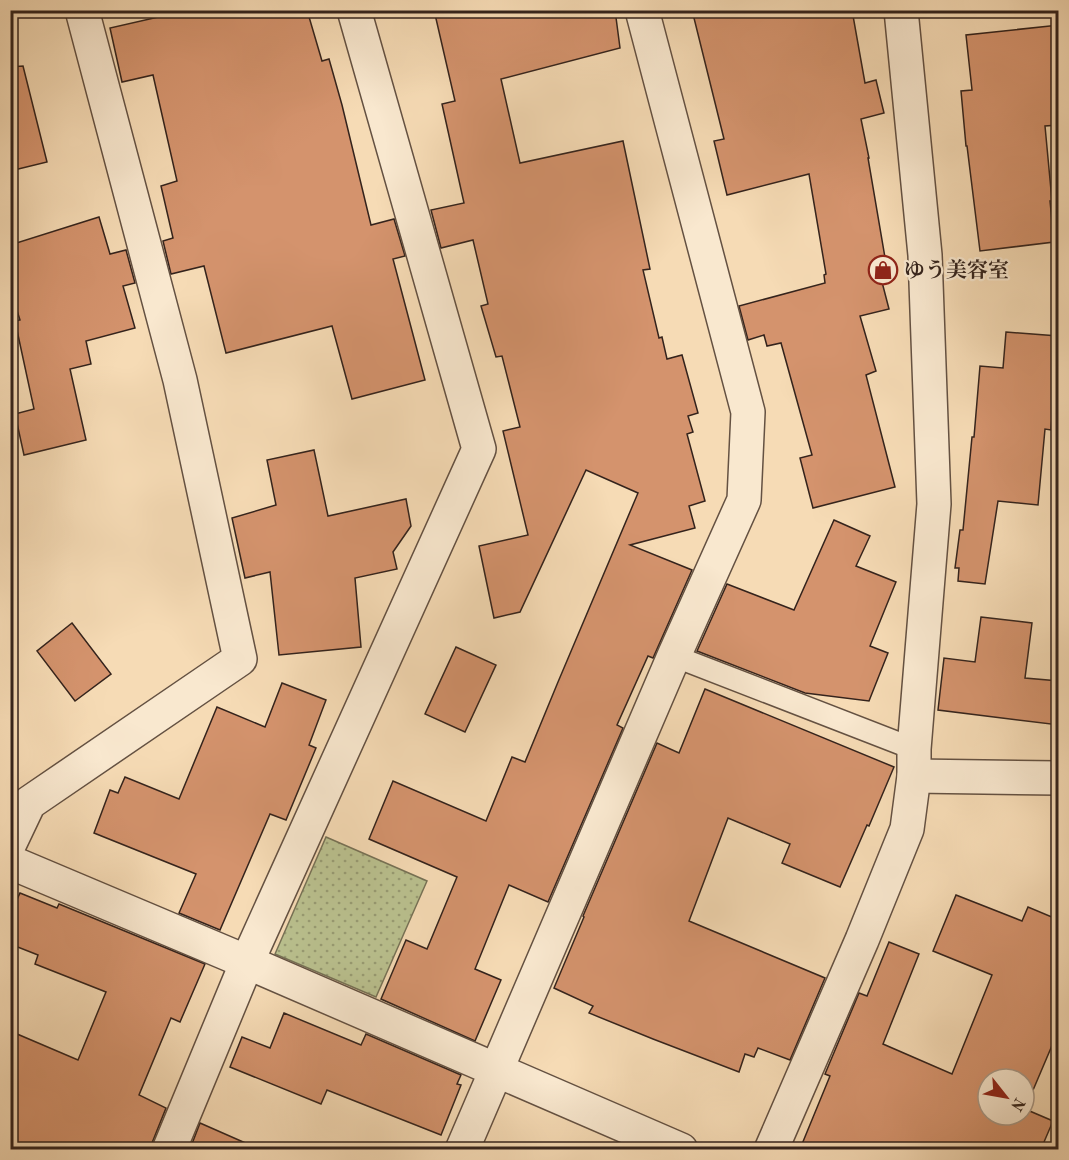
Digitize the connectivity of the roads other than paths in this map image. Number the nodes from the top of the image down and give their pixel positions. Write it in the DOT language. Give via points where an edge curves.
graph roads {
  1 [pos="82,10"];
  2 [pos="354,10"];
  3 [pos="642,10"];
  4 [pos="901,10"];
  5 [pos="674,656"];
  6 [pos="914,762"];
  7 [pos="1059,778"];
  8 [pos="20,794"];
  9 [pos="10,843"];
  10 [pos="10,862"];
  11 [pos="247,962"];
  12 [pos="495,1070"];
  13 [pos="169,1149"];
  14 [pos="462,1149"];
  15 [pos="681,1149"];
  16 [pos="771,1149"];
  1 -- 8 [label="street" via="180,380 240,659"];
  2 -- 11 [label="street" via="478,449"];
  3 -- 5 [label="street" via="748,412 744,500"];
  4 -- 6 [label="street" via="925,255 934,504"];
  5 -- 6 [label="lane"];
  5 -- 12 [label="street"];
  6 -- 7 [label="street"];
  6 -- 16 [label="street" via="907,830"];
  8 -- 9 [label="street"];
  10 -- 11 [label="street"];
  11 -- 12 [label="street"];
  11 -- 13 [label="street"];
  12 -- 14 [label="street"];
  12 -- 15 [label="street"];
}
